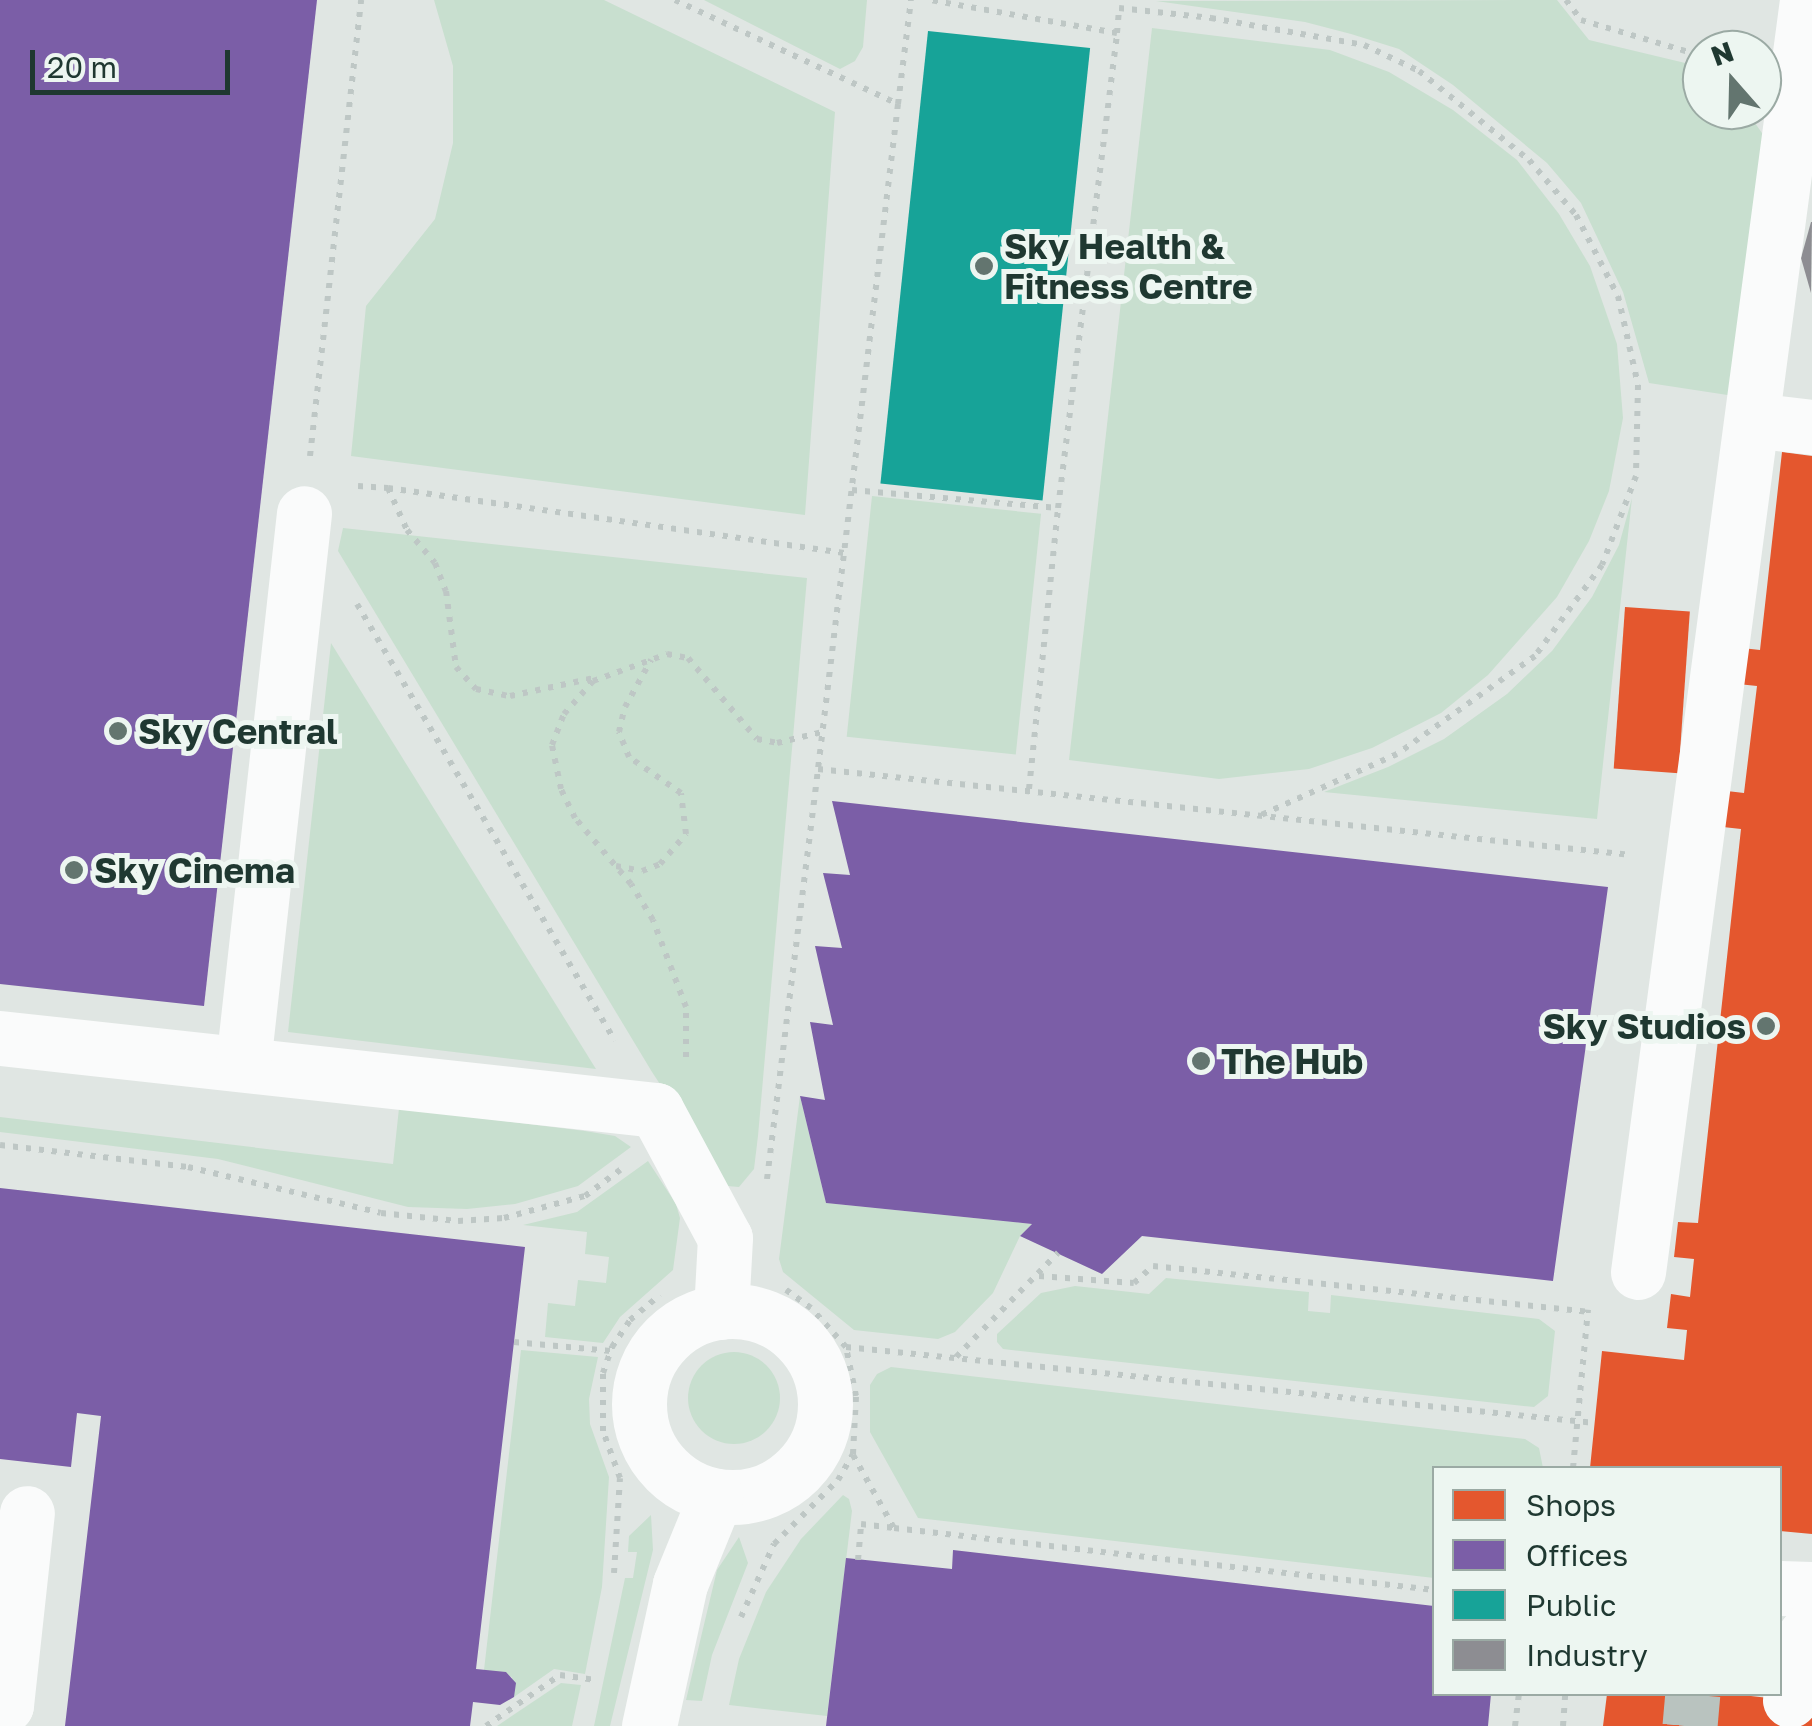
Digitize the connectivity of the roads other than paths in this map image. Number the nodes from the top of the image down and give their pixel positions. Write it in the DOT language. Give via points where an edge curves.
graph roads {
  1 [pos="1810,0"];
  2 [pos="1752,420"];
  3 [pos="1812,428"];
  4 [pos="305,497"];
  5 [pos="0,1038"];
  6 [pos="244,1064"];
  7 [pos="723,1274"];
  8 [pos="1614,1282"];
  9 [pos="716,1496"];
  10 [pos="27,1512"];
  11 [pos="1782,1588"];
  12 [pos="1812,1589"];
  13 [pos="1812,1627"];
  14 [pos="1790,1700"];
  15 [pos="0,1705"];
  16 [pos="650,1726"];
  1 -- 2 [label="lane"];
  2 -- 3 [label="lane"];
  2 -- 8 [label="lane"];
  4 -- 6 [label="lane"];
  5 -- 6 [label="lane"];
  6 -- 7 [label="lane" via="664,1123"];
  7 -- 9 [label="lane" via="660,1344 644,1372 638,1404 644,1436 660,1464 685,1485"];
  7 -- 9 [label="lane" via="748,1312 799,1338 820,1377 824,1420 814,1448 773,1488"];
  9 -- 16 [label="lane" via="680,1584"];
  10 -- 15 [label="lane" via="6,1705"];
  11 -- 12 [label="lane"];
  13 -- 14 [label="lane"];
}
